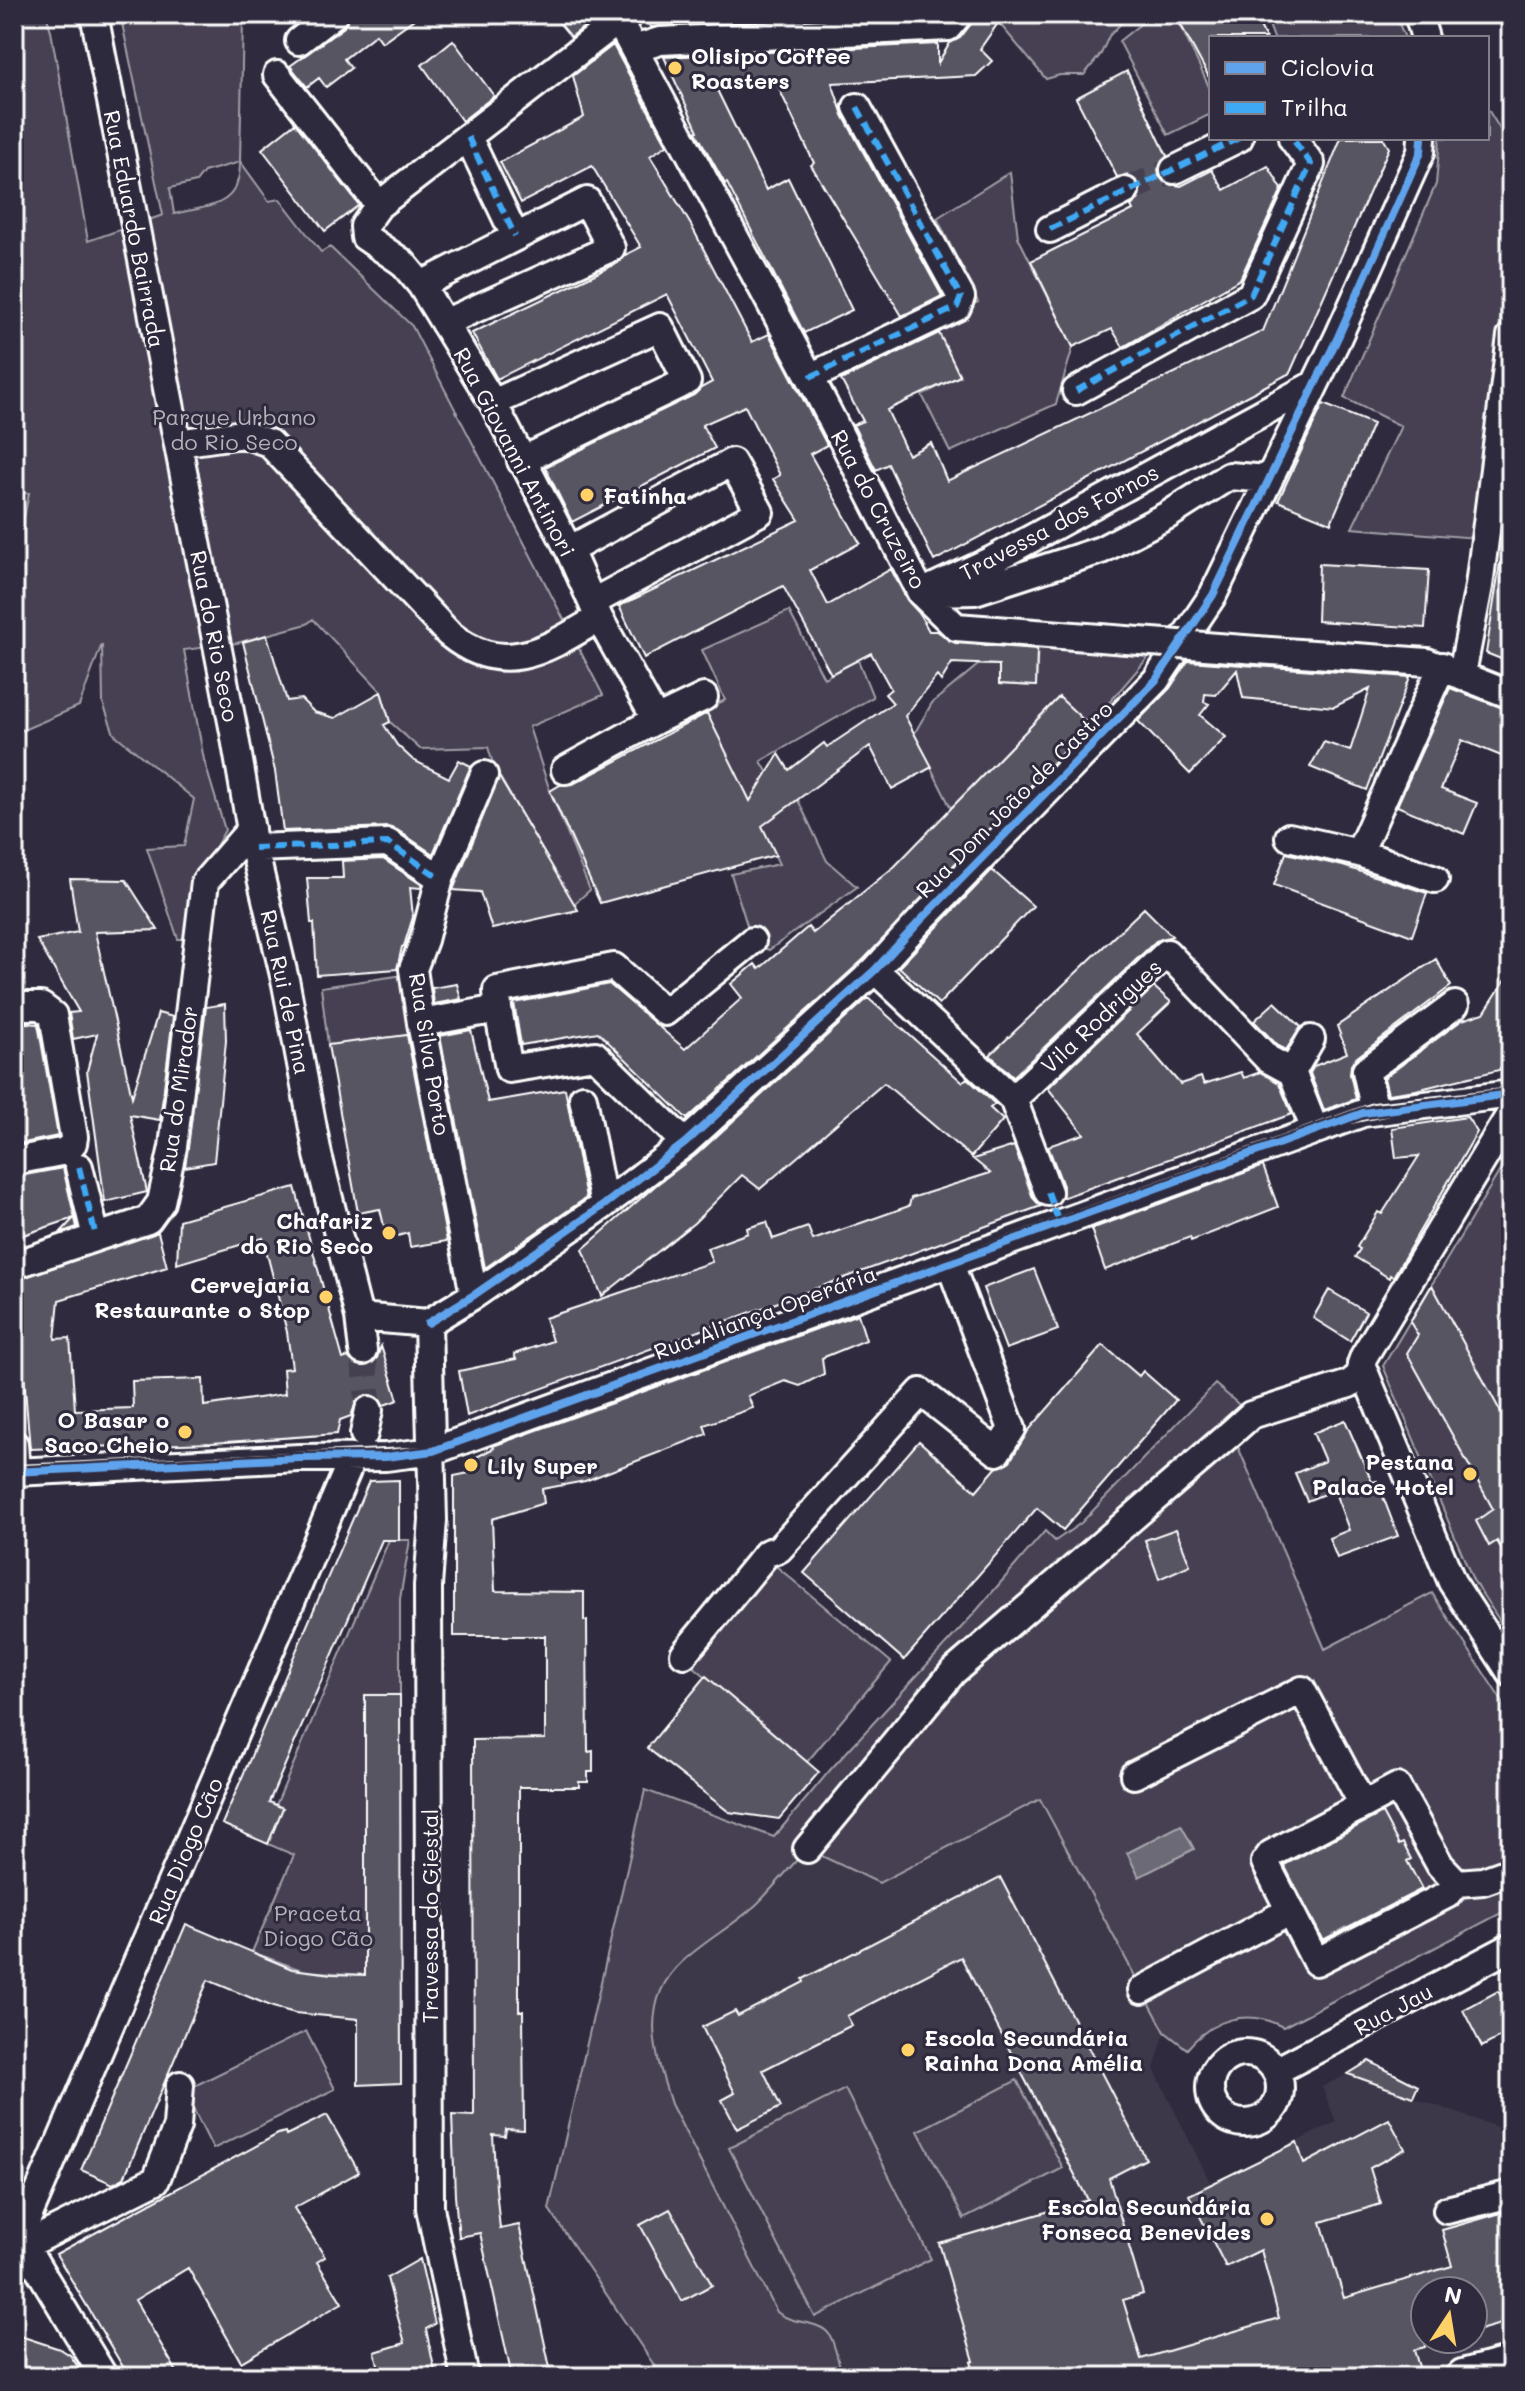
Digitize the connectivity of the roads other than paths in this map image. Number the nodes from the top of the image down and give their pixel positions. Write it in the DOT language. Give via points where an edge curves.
graph roads {
  1 [pos="94,14"];
  2 [pos="334,14"];
  3 [pos="959,14"];
  4 [pos="1418,14"];
  5 [pos="617,17"];
  6 [pos="1424,36"];
  7 [pos="299,41"];
  8 [pos="634,49"];
  9 [pos="277,75"];
  10 [pos="857,107"];
  11 [pos="468,137"];
  12 [pos="1235,140"];
  13 [pos="1293,140"];
  14 [pos="1422,140"];
  15 [pos="1174,170"];
  16 [pos="1125,191"];
  17 [pos="379,205"];
  18 [pos="1050,229"];
  19 [pos="515,236"];
  20 [pos="421,285"];
  21 [pos="444,323"];
  22 [pos="1511,336"];
  23 [pos="810,377"];
  24 [pos="1315,384"];
  25 [pos="1076,391"];
  26 [pos="493,403"];
  27 [pos="178,443"];
  28 [pos="521,461"];
  29 [pos="1269,479"];
  30 [pos="569,550"];
  31 [pos="921,593"];
  32 [pos="596,610"];
  33 [pos="1452,670"];
  34 [pos="1511,695"];
  35 [pos="704,697"];
  36 [pos="656,720"];
  37 [pos="565,770"];
  38 [pos="484,775"];
  39 [pos="1289,837"];
  40 [pos="252,839"];
  41 [pos="1359,853"];
  42 [pos="440,878"];
  43 [pos="1435,879"];
  44 [pos="752,941"];
  45 [pos="875,970"];
  46 [pos="1455,1005"];
  47 [pos="14,1006"];
  48 [pos="498,1009"];
  49 [pos="421,1023"];
  50 [pos="1311,1039"];
  51 [pos="1292,1072"];
  52 [pos="1511,1094"];
  53 [pos="583,1098"];
  54 [pos="1013,1099"];
  55 [pos="1375,1111"];
  56 [pos="1511,1113"];
  57 [pos="1315,1130"];
  58 [pos="685,1143"];
  59 [pos="76,1155"];
  60 [pos="14,1161"];
  61 [pos="1048,1192"];
  62 [pos="604,1205"];
  63 [pos="96,1237"];
  64 [pos="950,1264"];
  65 [pos="14,1265"];
  66 [pos="474,1295"];
  67 [pos="359,1317"];
  68 [pos="428,1323"];
  69 [pos="363,1351"];
  70 [pos="1363,1373"];
  71 [pos="14,1444"];
  72 [pos="433,1451"];
  73 [pos="347,1471"];
  74 [pos="15,1472"];
  75 [pos="684,1654"];
  76 [pos="1511,1673"];
  77 [pos="1134,1775"];
  78 [pos="1363,1805"];
  79 [pos="807,1849"];
  80 [pos="1511,1871"];
  81 [pos="1457,1883"];
  82 [pos="1289,1911"];
  83 [pos="1511,1947"];
  84 [pos="1142,1990"];
  85 [pos="1276,2071"];
  86 [pos="180,2085"];
  87 [pos="1511,2194"];
  88 [pos="1447,2210"];
  89 [pos="19,2236"];
  90 [pos="1511,2360"];
  91 [pos="104,2377"];
  92 [pos="465,2377"];
  93 [pos="1458,2377"];
  1 -- 27 [label="street, Rua Eduardo Bairrada"];
  2 -- 7 [label="street"];
  3 -- 8 [label="street" via="948,27 660,41"];
  4 -- 6 [label="street"];
  5 -- 8 [label="street, Rua do Cruzeiro"];
  5 -- 11 [label="street"];
  8 -- 23 [label="street, Rua do Cruzeiro"];
  9 -- 17 [label="street"];
  10 -- 23 [label="street" via="961,297 957,307"];
  11 -- 17 [label="street"];
  11 -- 19 [label="street"];
  12 -- 15 [label="street"];
  13 -- 25 [label="street" via="1311,164 1251,295"];
  14 -- 24 [label="street, Rua Dom João de Castro" via="1421,152"];
  16 -- 18 [label="street"];
  17 -- 20 [label="street, Rua Giovanni Antinori" via="364,226 365,237 402,262"];
  19 -- 20 [label="street"];
  19 -- 21 [label="street" via="587,201 611,248"];
  20 -- 21 [label="street, Rua Giovanni Antinori"];
  21 -- 26 [label="street, Rua Giovanni Antinori"];
  22 -- 33 [label="street" via="1479,586"];
  23 -- 31 [label="street, Rua do Cruzeiro"];
  24 -- 29 [label="street, Rua Dom João de Castro"];
  24 -- 31 [label="street, Travessa dos Fornos" via="992,560"];
  26 -- 28 [label="street, Rua Giovanni Antinori"];
  26 -- 28 [label="street" via="660,327 687,381"];
  27 -- 32 [label="street" via="243,434 269,443 449,634 473,650 501,658 531,654 558,642"];
  27 -- 40 [label="street, Rua do Rio Seco"];
  28 -- 30 [label="street, Rua Giovanni Antinori"];
  29 -- 31 [label="street, Travessa dos Fornos" via="1229,476 1101,550 975,591"];
  29 -- 45 [label="street, Rua Dom João de Castro" via="1213,595 1156,680"];
  30 -- 32 [label="street, Rua Giovanni Antinori"];
  30 -- 32 [label="street" via="732,462 760,512"];
  31 -- 33 [label="street, Rua do Cruzeiro, bridge" via="956,627 1412,659"];
  32 -- 36 [label="street, Rua Giovanni Antinori"];
  33 -- 34 [label="street, Rua do Cruzeiro"];
  33 -- 41 [label="street"];
  35 -- 36 [label="street"];
  36 -- 37 [label="street"];
  38 -- 42 [label="street, Rua Silva Porto"];
  39 -- 41 [label="street"];
  40 -- 42 [label="street" via="388,843"];
  40 -- 63 [label="street, Rua do Mirador" via="205,882 173,1147 161,1202 148,1220"];
  40 -- 67 [label="street, Rua Rui de Pina" via="318,1155"];
  41 -- 43 [label="street"];
  42 -- 49 [label="street, Rua Silva Porto" via="413,969"];
  44 -- 48 [label="street" via="665,1012 614,967 497,990"];
  45 -- 54 [label="street"];
  45 -- 58 [label="street, Rua Dom João de Castro"];
  46 -- 55 [label="street" via="1366,1071"];
  47 -- 59 [label="street" via="41,1006 53,1015"];
  48 -- 49 [label="street"];
  48 -- 58 [label="street" via="509,1069 595,1055"];
  49 -- 66 [label="street, Rua Silva Porto"];
  50 -- 51 [label="street"];
  51 -- 54 [label="street, Vila Rodrigues" via="1268,1059 1167,953"];
  51 -- 57 [label="street"];
  52 -- 55 [label="street, Rua Aliança Operária"];
  53 -- 62 [label="street"];
  54 -- 61 [label="street"];
  55 -- 57 [label="street, Rua Aliança Operária"];
  56 -- 70 [label="street" via="1364,1356"];
  57 -- 64 [label="street, Rua Aliança Operária"];
  58 -- 62 [label="street, Rua Dom João de Castro"];
  59 -- 60 [label="street" via="66,1151"];
  59 -- 63 [label="street"];
  62 -- 66 [label="street, Rua Dom João de Castro"];
  63 -- 65 [label="street, Rua do Mirador"];
  64 -- 72 [label="street, Rua Aliança Operária"];
  64 -- 75 [label="street" via="1012,1429 997,1452 921,1392 779,1549 767,1553"];
  66 -- 68 [label="street, Rua Dom João de Castro"];
  67 -- 68 [label="street"];
  67 -- 69 [label="street, Rua Rui de Pina"];
  68 -- 72 [label="street, Travessa do Giestal"];
  70 -- 76 [label="street" via="1452,1582"];
  70 -- 79 [label="street" via="1349,1384 1251,1415 953,1672"];
  71 -- 74 [label="street"];
  72 -- 74 [label="street, Rua Aliança Operária"];
  72 -- 92 [label="street, Travessa do Giestal" via="428,1586 430,2208"];
  73 -- 89 [label="street, Rua Diogo Cão"];
  77 -- 78 [label="street" via="1302,1690"];
  78 -- 81 [label="street" via="1397,1787 1440,1865"];
  78 -- 82 [label="street" via="1265,1862"];
  80 -- 81 [label="street"];
  81 -- 82 [label="street" via="1448,1894 1316,1962"];
  82 -- 84 [label="street"];
  83 -- 85 [label="street, Rua Jau"];
  86 -- 89 [label="street" via="177,2126 156,2180"];
  87 -- 88 [label="street"];
  89 -- 91 [label="street"];
  90 -- 93 [label="street"];
}
